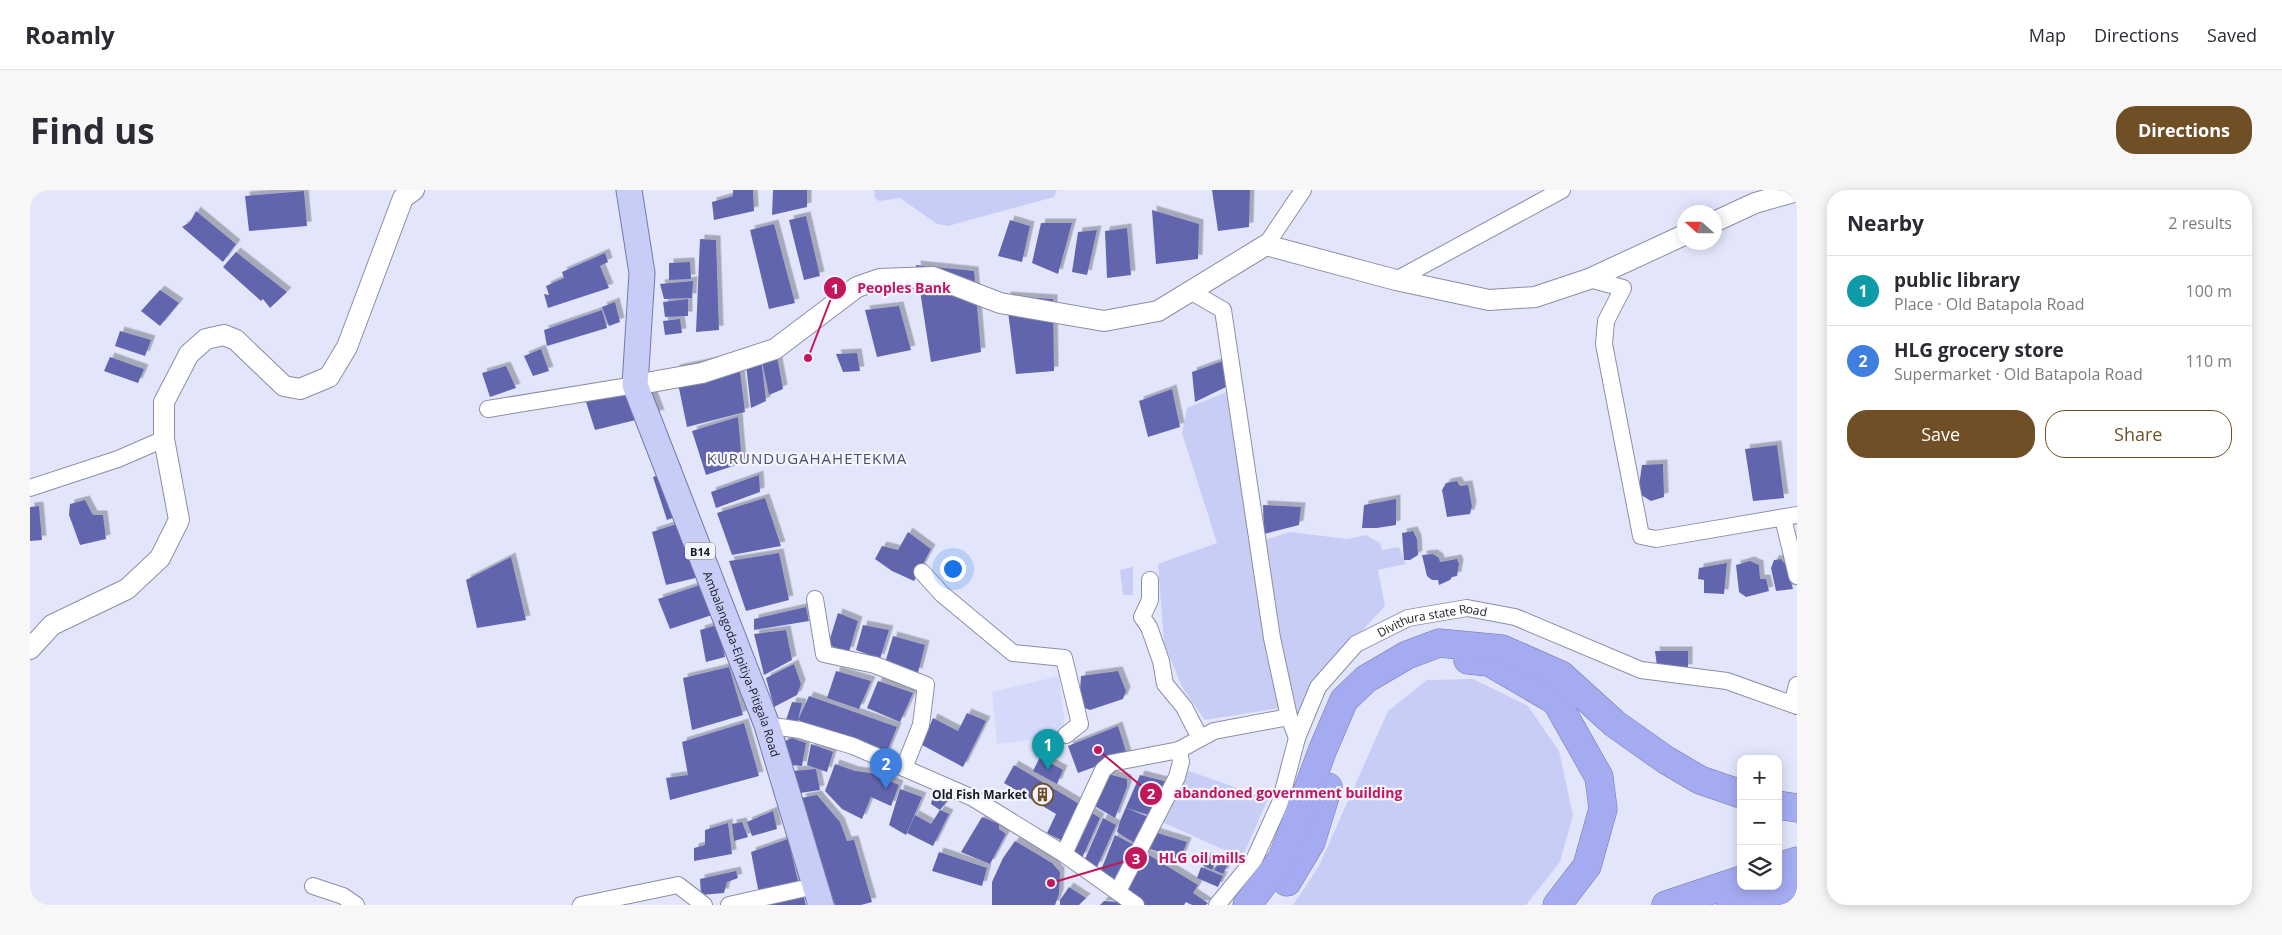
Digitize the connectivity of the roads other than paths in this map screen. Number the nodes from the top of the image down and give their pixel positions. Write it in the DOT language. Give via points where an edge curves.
graph roads {
  1 [pos="414,190"];
  2 [pos="628,190"];
  3 [pos="1303,190"];
  4 [pos="1562,190"];
  5 [pos="1797,191"];
  6 [pos="1722,218"];
  7 [pos="1677,238"];
  8 [pos="1266,245"];
  9 [pos="1589,279"];
  10 [pos="1396,280"];
  11 [pos="1190,291"];
  12 [pos="635,384"];
  13 [pos="488,409"];
  14 [pos="164,439"];
  15 [pos="30,488"];
  16 [pos="1790,517"];
  17 [pos="922,572"];
  18 [pos="1797,576"];
  19 [pos="1150,580"];
  20 [pos="815,599"];
  21 [pos="30,649"];
  22 [pos="1797,685"];
  23 [pos="1795,705"];
  24 [pos="1289,717"];
  25 [pos="768,725"];
  26 [pos="1066,735"];
  27 [pos="1200,738"];
  28 [pos="1297,738"];
  29 [pos="1179,750"];
  30 [pos="904,768"];
  31 [pos="1737,793"];
  32 [pos="1782,806"];
  33 [pos="1797,808"];
  34 [pos="1064,854"];
  35 [pos="1797,861"];
  36 [pos="1782,866"];
  37 [pos="1737,881"];
  38 [pos="1797,885"];
  39 [pos="312,886"];
  40 [pos="1118,891"];
  41 [pos="818,896"];
  42 [pos="356,905"];
  43 [pos="581,905"];
  44 [pos="704,905"];
  45 [pos="729,905"];
  46 [pos="1136,905"];
  47 [pos="1217,905"];
  48 [pos="1247,905"];
  49 [pos="1268,905"];
  50 [pos="1557,905"];
  51 [pos="1666,905"];
  52 [pos="1730,905"];
  1 -- 14 [label="street" via="403,198 348,347 329,377 300,389 284,386 236,340 224,335 206,339 189,354 164,402"];
  2 -- 12 [label="main road, Ambalangoda-Elpitiya-Pitigala Road / B14" via="642,273"];
  3 -- 8 [label="street"];
  4 -- 10 [label="street"];
  5 -- 6 [label="street" via="1755,203"];
  7 -- 9 [label="street"];
  8 -- 10 [label="street"];
  8 -- 11 [label="street"];
  9 -- 10 [label="street" via="1535,297 1489,300"];
  9 -- 16 [label="street" via="1622,288 1606,321 1604,344 1641,536 1656,539"];
  11 -- 12 [label="street" via="1158,312 1104,321 1000,303 933,277 880,279 857,287 775,349 702,373"];
  11 -- 24 [label="street" via="1223,310 1272,638"];
  12 -- 13 [label="street"];
  12 -- 25 [label="main road, Ambalangoda-Elpitiya-Pitigala Road / B14"];
  14 -- 15 [label="street" via="118,459"];
  14 -- 21 [label="street" via="179,520 160,558 127,589 52,625"];
  16 -- 18 [label="street"];
  17 -- 26 [label="street" via="942,594 1013,653 1064,658 1080,724"];
  19 -- 27 [label="street" via="1150,600 1142,617 1161,661 1164,684 1184,707"];
  20 -- 30 [label="street" via="824,654 875,665 926,685 921,725"];
  22 -- 23 [label="street"];
  23 -- 28 [label="street, Divithura state Road" via="1727,681 1641,670 1515,617 1467,608 1408,618 1356,644 1318,687"];
  24 -- 27 [label="street" via="1214,731"];
  24 -- 28 [label="street"];
  25 -- 30 [label="street" via="800,730 853,746"];
  25 -- 41 [label="main road, Ambalangoda-Elpitiya-Pitigala Road / B14"];
  27 -- 29 [label="street"];
  28 -- 47 [label="street, Divithura state Road" via="1280,803 1254,860"];
  29 -- 34 [label="street" via="1111,764 1103,770"];
  29 -- 40 [label="street" via="1181,762 1177,777"];
  30 -- 34 [label="street" via="973,798"];
  31 -- 48 [label="highway" via="1700,780 1666,760 1615,724 1561,675 1502,649 1439,643 1382,669 1344,700 1282,859"];
  32 -- 33 [label="highway"];
  34 -- 40 [label="street"];
  35 -- 36 [label="highway"];
  37 -- 51 [label="highway"];
  38 -- 52 [label="highway"];
  39 -- 42 [label="street" via="343,896"];
  40 -- 46 [label="street"];
  41 -- 45 [label="street"];
  43 -- 44 [label="street" via="678,885"];
  49 -- 50 [label="highway" via="1287,882 1311,842 1349,722 1368,696 1441,658 1488,662 1556,701 1599,777 1603,809 1587,866"];
}
